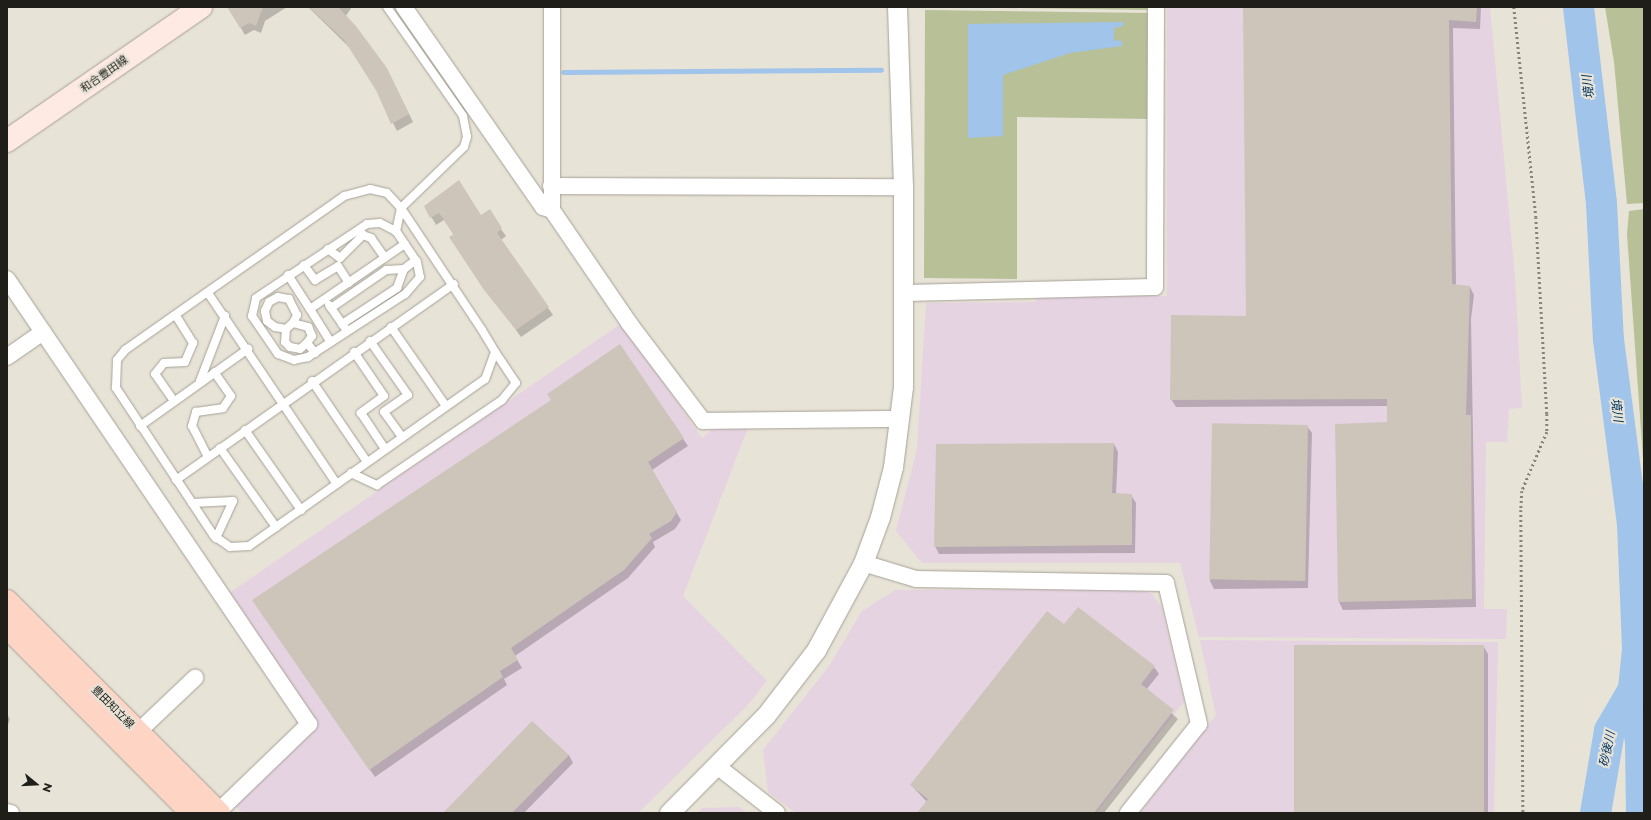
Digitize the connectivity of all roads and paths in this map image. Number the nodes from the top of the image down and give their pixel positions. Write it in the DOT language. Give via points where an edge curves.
graph roads {
  1 [pos="201,7"];
  2 [pos="387,7"];
  3 [pos="404,7"];
  4 [pos="552,7"];
  5 [pos="897,7"];
  6 [pos="1156,7"];
  7 [pos="1514,7"];
  8 [pos="7,141"];
  9 [pos="551,186"];
  10 [pos="903,188"];
  11 [pos="401,208"];
  12 [pos="552,210"];
  13 [pos="396,230"];
  14 [pos="405,244"];
  15 [pos="328,249"];
  16 [pos="385,258"];
  17 [pos="416,260"];
  18 [pos="304,265"];
  19 [pos="404,269"];
  20 [pos="288,275"];
  21 [pos="7,279"];
  22 [pos="349,283"];
  23 [pos="454,284"];
  24 [pos="208,293"];
  25 [pos="904,293"];
  26 [pos="325,299"];
  27 [pos="331,308"];
  28 [pos="310,309"];
  29 [pos="176,316"];
  30 [pos="225,316"];
  31 [pos="267,321"];
  32 [pos="293,323"];
  33 [pos="342,324"];
  34 [pos="258,327"];
  35 [pos="391,327"];
  36 [pos="286,329"];
  37 [pos="43,332"];
  38 [pos="347,332"];
  39 [pos="331,342"];
  40 [pos="370,342"];
  41 [pos="307,343"];
  42 [pos="248,349"];
  43 [pos="354,352"];
  44 [pos="495,352"];
  45 [pos="315,353"];
  46 [pos="7,357"];
  47 [pos="214,372"];
  48 [pos="200,381"];
  49 [pos="312,381"];
  50 [pos="284,401"];
  51 [pos="174,402"];
  52 [pos="446,406"];
  53 [pos="900,420"];
  54 [pos="140,426"];
  55 [pos="244,430"];
  56 [pos="402,437"];
  57 [pos="220,448"];
  58 [pos="385,449"];
  59 [pos="208,457"];
  60 [pos="367,462"];
  61 [pos="351,473"];
  62 [pos="176,480"];
  63 [pos="337,484"];
  64 [pos="192,503"];
  65 [pos="301,510"];
  66 [pos="276,527"];
  67 [pos="216,538"];
  68 [pos="863,563"];
  69 [pos="7,602"];
  70 [pos="7,627"];
  71 [pos="195,678"];
  72 [pos="138,732"];
  73 [pos="717,766"];
  74 [pos="183,810"];
  75 [pos="7,812"];
  76 [pos="219,812"];
  77 [pos="11,813"];
  78 [pos="669,813"];
  79 [pos="777,813"];
  80 [pos="1128,813"];
  81 [pos="1523,813"];
  1 -- 8 [label="main road, 和合豊田線"];
  2 -- 11 [label="lane" via="463,116 467,137 464,147"];
  3 -- 12 [label="street" via="543,207"];
  4 -- 9 [label="street"];
  5 -- 10 [label="street"];
  6 -- 25 [label="street" via="1154,287"];
  7 -- 81 [label="path" via="1536,217 1547,414 1547,432 1522,491"];
  9 -- 10 [label="street"];
  9 -- 12 [label="street"];
  10 -- 25 [label="street"];
  11 -- 13 [label="lane"];
  11 -- 23 [label="lane"];
  11 -- 24 [label="lane" via="386,193 370,189 344,196"];
  12 -- 53 [label="street" via="629,323 703,421"];
  13 -- 14 [label="lane"];
  13 -- 15 [label="lane" via="380,223 367,224"];
  14 -- 16 [label="lane"];
  14 -- 17 [label="lane"];
  15 -- 16 [label="lane" via="340,258 363,235 371,238"];
  15 -- 18 [label="lane"];
  16 -- 22 [label="lane"];
  17 -- 19 [label="lane"];
  17 -- 38 [label="lane" via="420,277 405,294"];
  18 -- 20 [label="lane"];
  18 -- 22 [label="lane" via="315,280 338,266"];
  19 -- 27 [label="lane" via="386,270"];
  19 -- 33 [label="lane" via="397,288"];
  20 -- 28 [label="lane"];
  20 -- 34 [label="lane" via="256,298 252,316"];
  21 -- 37 [label="street"];
  22 -- 26 [label="lane"];
  23 -- 35 [label="lane"];
  23 -- 44 [label="lane"];
  24 -- 29 [label="lane"];
  24 -- 30 [label="lane"];
  25 -- 53 [label="street"];
  26 -- 27 [label="lane"];
  26 -- 28 [label="lane"];
  27 -- 33 [label="lane"];
  28 -- 39 [label="lane"];
  29 -- 51 [label="lane" via="193,343 185,362 164,363 155,374"];
  29 -- 54 [label="lane" via="125,350 117,360 116,388"];
  30 -- 42 [label="lane"];
  30 -- 48 [label="lane"];
  31 -- 32 [label="lane" via="265,311 278,297 289,298 295,306 297,315"];
  31 -- 34 [label="lane"];
  31 -- 36 [label="lane" via="275,327"];
  32 -- 36 [label="lane"];
  32 -- 41 [label="lane" via="308,327 312,336"];
  33 -- 38 [label="lane"];
  34 -- 45 [label="lane" via="278,354 294,360"];
  35 -- 40 [label="lane"];
  35 -- 52 [label="lane"];
  36 -- 41 [label="lane" via="285,342 290,347 300,349"];
  37 -- 46 [label="street"];
  37 -- 76 [label="street" via="309,724"];
  38 -- 39 [label="lane"];
  39 -- 45 [label="lane"];
  40 -- 43 [label="lane"];
  40 -- 56 [label="lane" via="408,395 384,412"];
  41 -- 45 [label="lane"];
  42 -- 47 [label="lane"];
  42 -- 50 [label="lane"];
  43 -- 49 [label="lane"];
  43 -- 58 [label="lane" via="384,396 361,413"];
  44 -- 52 [label="lane" via="485,379"];
  44 -- 61 [label="lane" via="516,383 502,400 378,485"];
  47 -- 48 [label="lane"];
  47 -- 59 [label="lane" via="231,396 223,408 196,412 192,426"];
  48 -- 51 [label="lane"];
  49 -- 50 [label="lane"];
  49 -- 60 [label="lane"];
  50 -- 55 [label="lane"];
  50 -- 63 [label="lane"];
  51 -- 54 [label="lane"];
  52 -- 56 [label="lane"];
  53 -- 68 [label="street" via="893,467"];
  54 -- 62 [label="lane"];
  55 -- 57 [label="lane"];
  55 -- 65 [label="lane"];
  56 -- 58 [label="lane"];
  57 -- 59 [label="lane"];
  57 -- 66 [label="lane"];
  58 -- 60 [label="lane"];
  59 -- 62 [label="lane"];
  60 -- 61 [label="lane"];
  61 -- 63 [label="lane"];
  62 -- 64 [label="lane"];
  63 -- 65 [label="lane"];
  64 -- 67 [label="lane"];
  64 -- 67 [label="lane" via="233,501"];
  65 -- 66 [label="lane"];
  66 -- 67 [label="lane" via="249,546 230,547"];
  68 -- 73 [label="street" via="816,650 766,716"];
  68 -- 80 [label="street" via="916,579 1166,583 1199,724"];
  69 -- 72 [label="main road, 豊田知立線"];
  70 -- 74 [label="main road, 豊田知立線"];
  71 -- 72 [label="street"];
  72 -- 76 [label="main road, 豊田知立線"];
  73 -- 78 [label="street"];
  73 -- 79 [label="street"];
  75 -- 77 [label="street"];
}
